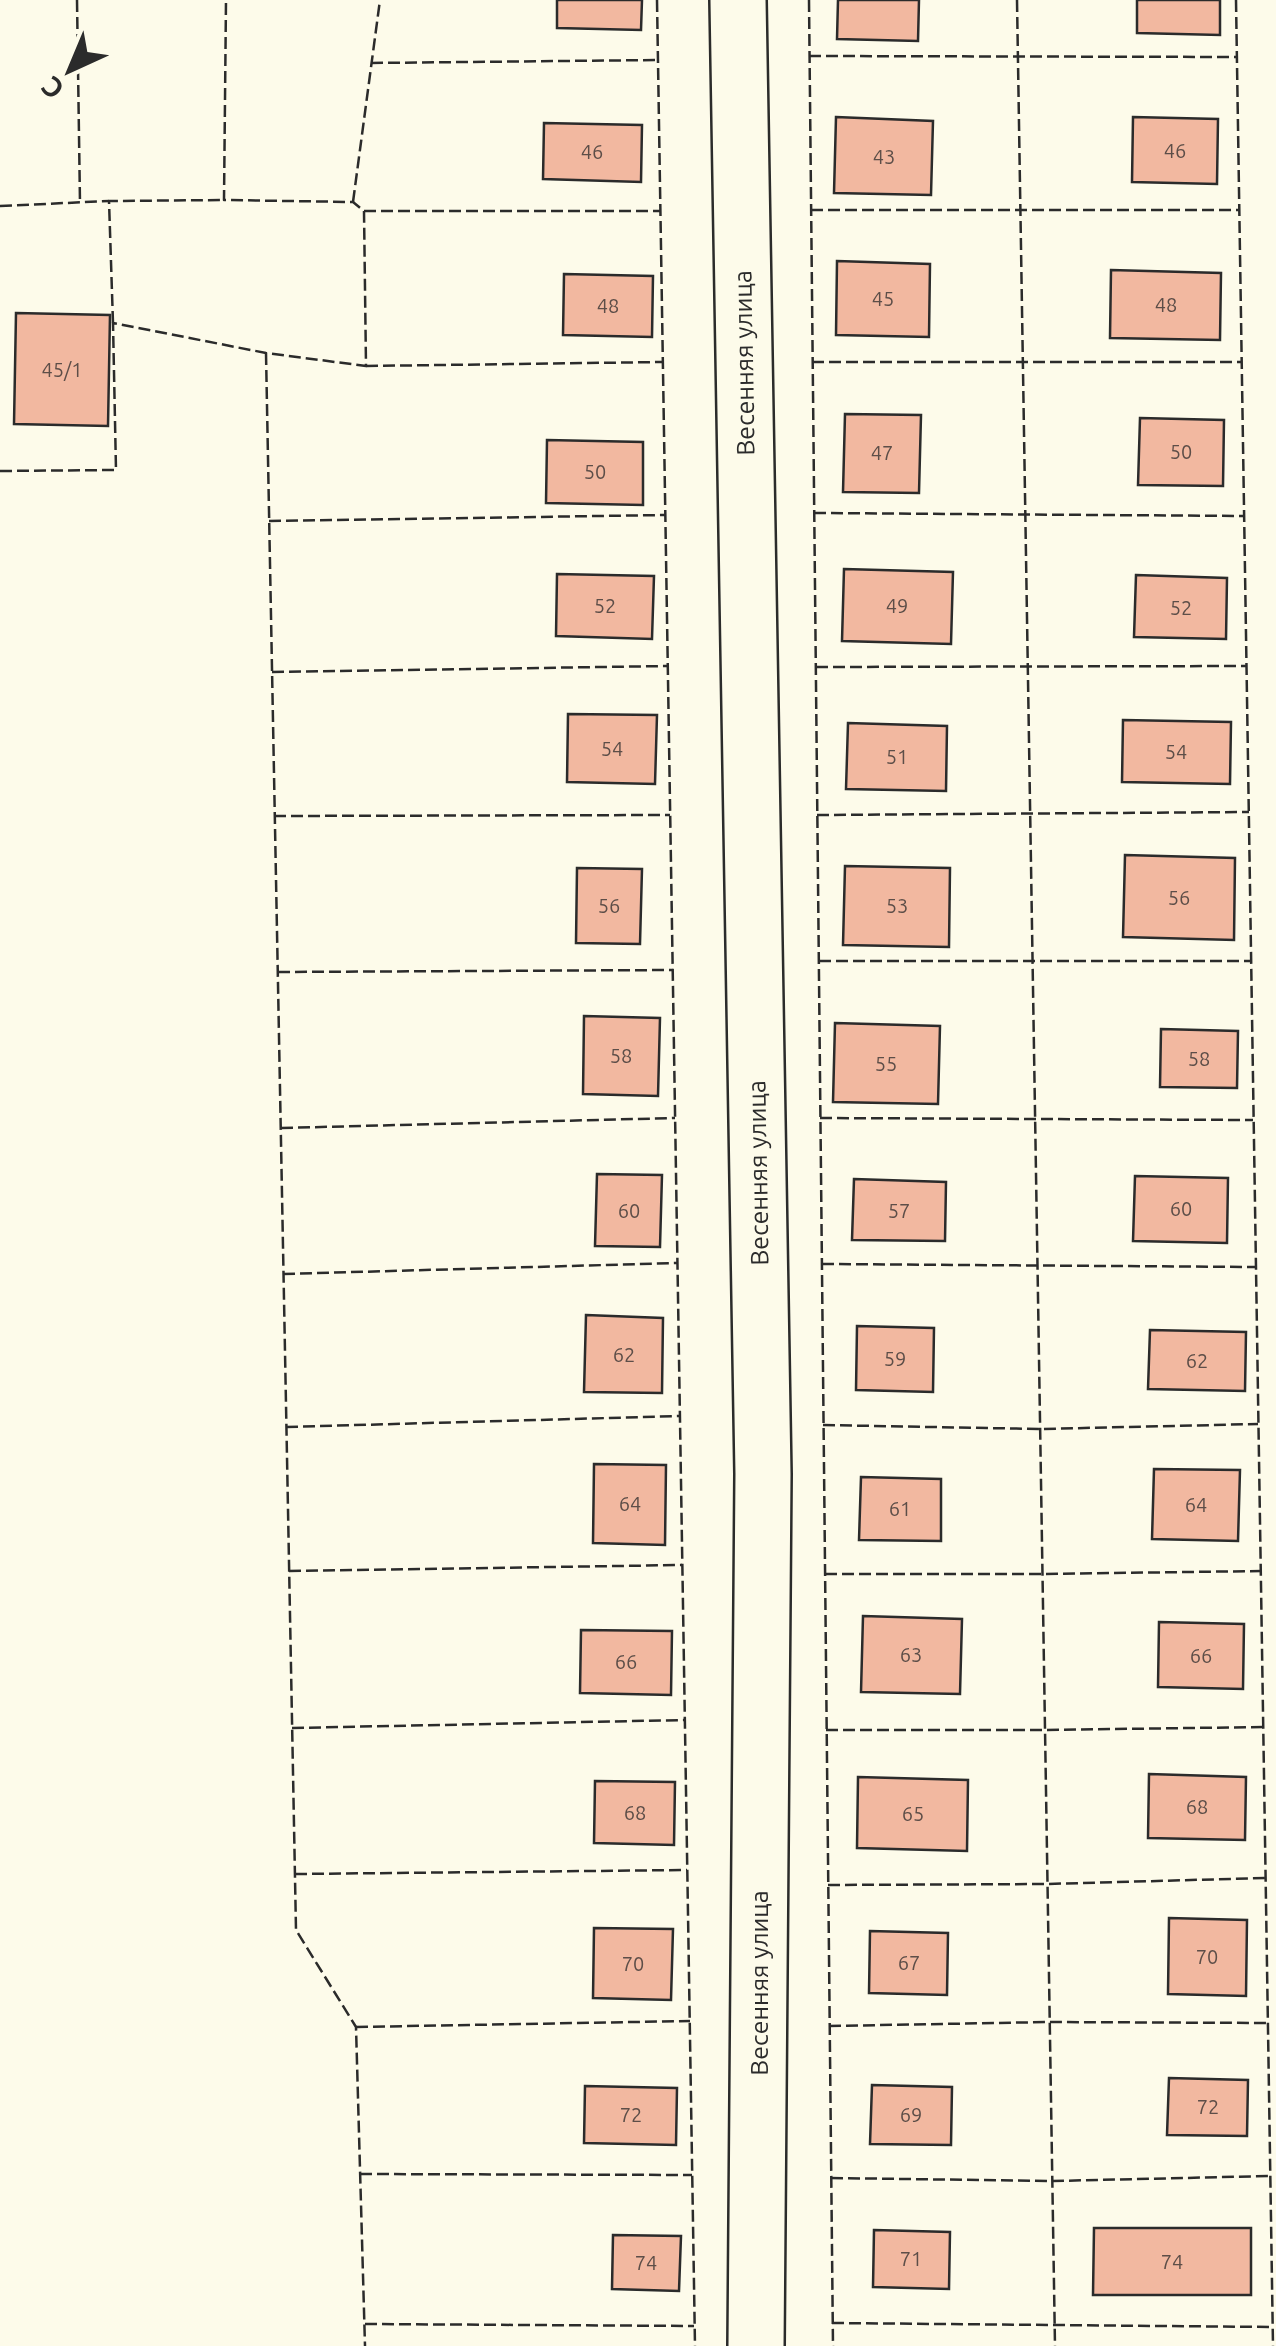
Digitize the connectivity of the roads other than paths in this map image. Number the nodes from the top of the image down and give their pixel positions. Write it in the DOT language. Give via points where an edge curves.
graph roads {
  1 [pos="738,0"];
  2 [pos="756,2346"];
  1 -- 2 [label="street, Весенняя улица" via="764,1474"];
}
